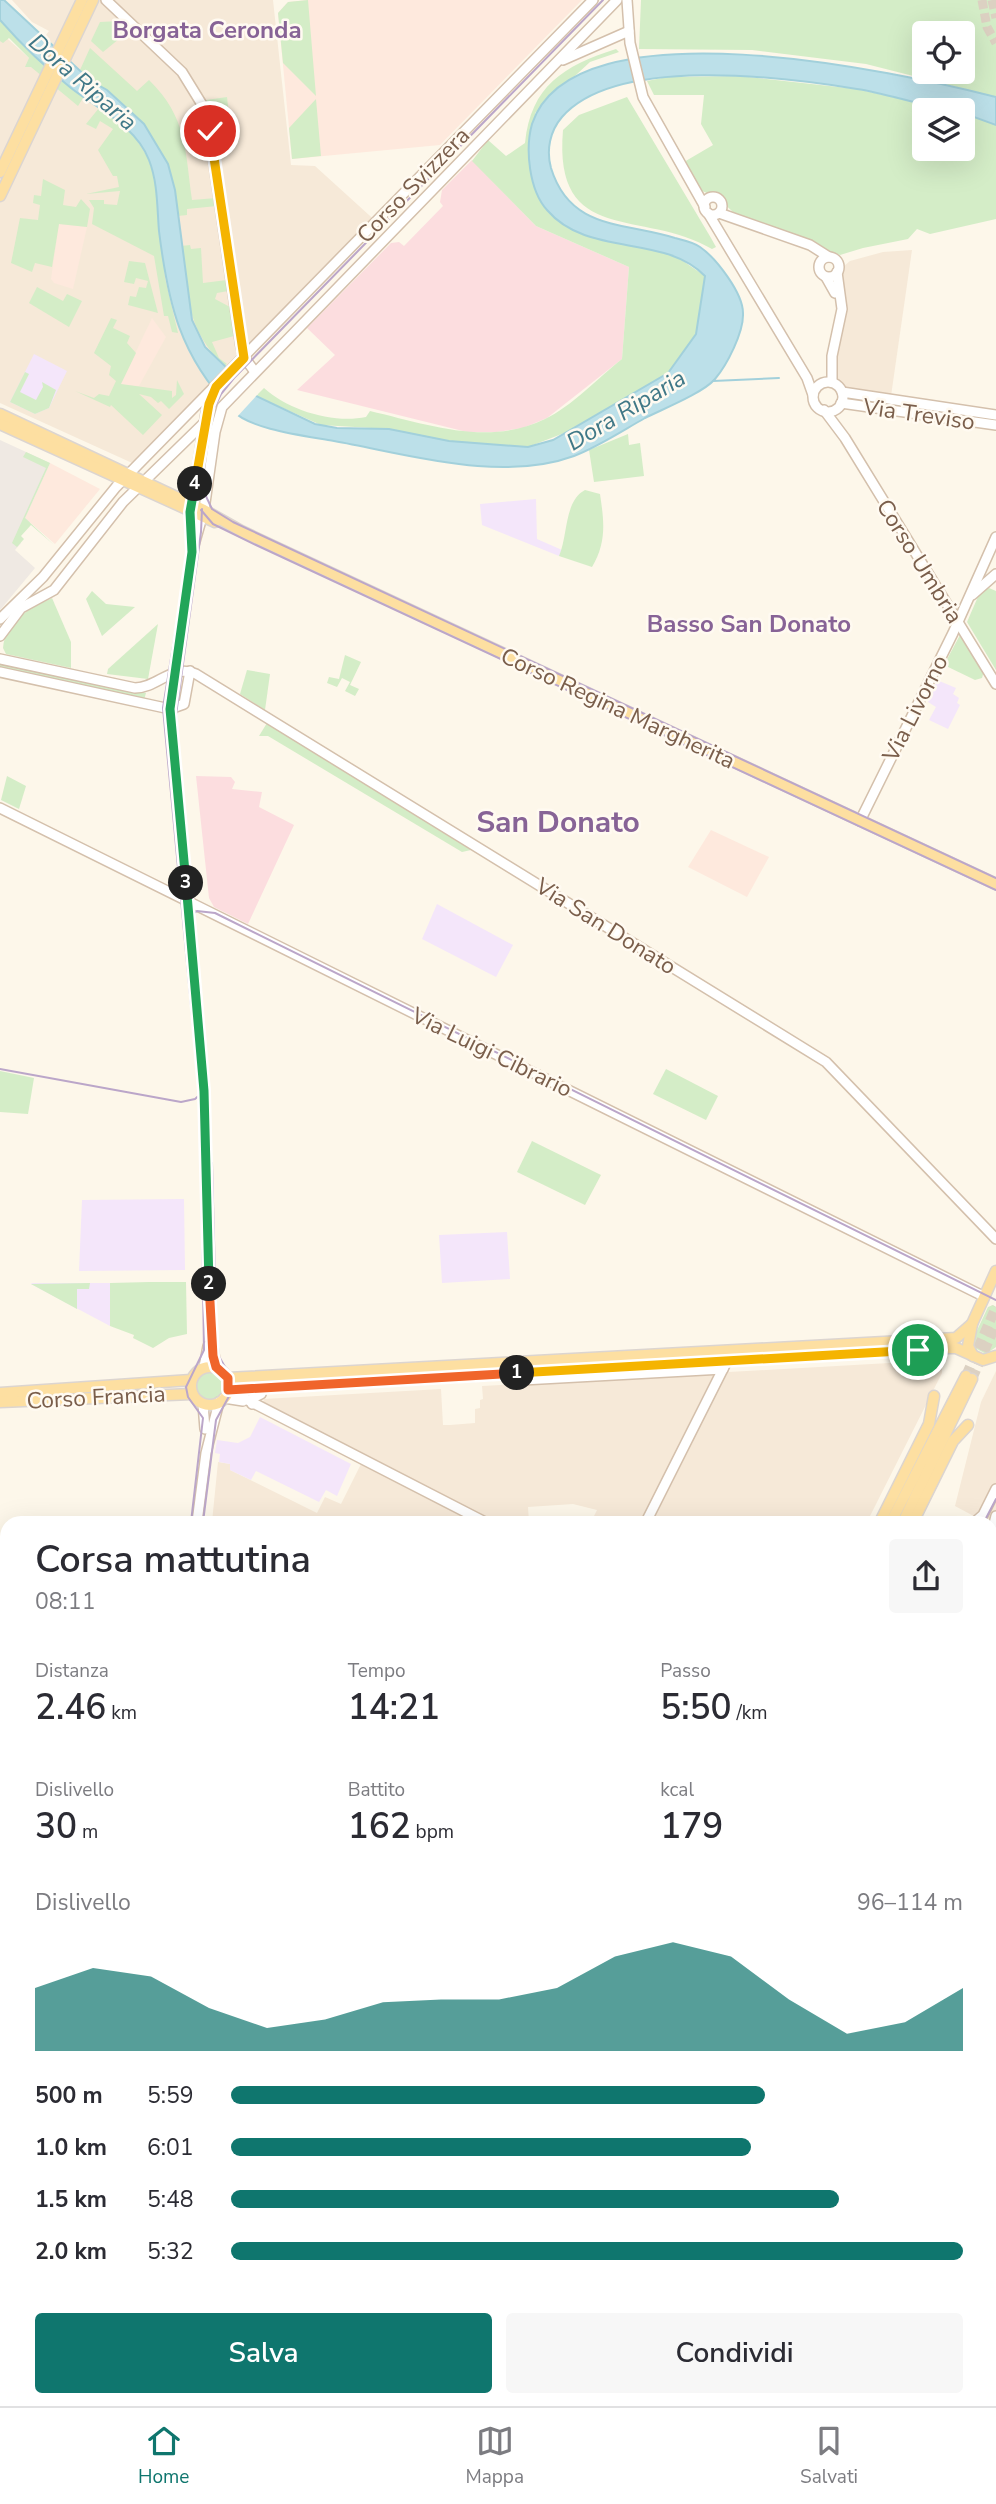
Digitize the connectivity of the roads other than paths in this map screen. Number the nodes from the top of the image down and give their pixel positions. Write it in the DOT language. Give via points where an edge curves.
graph roads {
  1 [pos="82,0"];
  2 [pos="93,0"];
  3 [pos="106,0"];
  4 [pos="593,0"];
  5 [pos="617,0"];
  6 [pos="627,0"];
  7 [pos="629,31"];
  8 [pos="70,37"];
  9 [pos="556,64"];
  10 [pos="48,84"];
  11 [pos="0,173"];
  12 [pos="0,196"];
  13 [pos="714,208"];
  14 [pos="386,213"];
  15 [pos="396,228"];
  16 [pos="796,240"];
  17 [pos="829,257"];
  18 [pos="819,264"];
  19 [pos="837,272"];
  20 [pos="826,277"];
  21 [pos="244,358"];
  22 [pos="255,372"];
  23 [pos="807,378"];
  24 [pos="826,383"];
  25 [pos="213,392"];
  26 [pos="842,392"];
  27 [pos="813,395"];
  28 [pos="223,406"];
  29 [pos="839,406"];
  30 [pos="824,410"];
  31 [pos="0,414"];
  32 [pos="996,415"];
  33 [pos="205,422"];
  34 [pos="0,424"];
  35 [pos="996,425"];
  36 [pos="845,438"];
  37 [pos="126,477"];
  38 [pos="140,484"];
  39 [pos="191,509"];
  40 [pos="204,513"];
  41 [pos="996,537"];
  42 [pos="192,552"];
  43 [pos="996,574"];
  44 [pos="971,596"];
  45 [pos="0,619"];
  46 [pos="958,623"];
  47 [pos="0,636"];
  48 [pos="0,659"];
  49 [pos="175,671"];
  50 [pos="190,671"];
  51 [pos="0,672"];
  52 [pos="996,684"];
  53 [pos="170,709"];
  54 [pos="0,808"];
  55 [pos="860,821"];
  56 [pos="996,884"];
  57 [pos="187,901"];
  58 [pos="996,1240"];
  59 [pos="996,1271"];
  60 [pos="996,1286"];
  61 [pos="983,1296"];
  62 [pos="980,1307"];
  63 [pos="972,1324"];
  64 [pos="210,1328"];
  65 [pos="974,1356"];
  66 [pos="996,1356"];
  67 [pos="727,1360"];
  68 [pos="204,1367"];
  69 [pos="216,1367"];
  70 [pos="228,1378"];
  71 [pos="191,1380"];
  72 [pos="0,1393"];
  73 [pos="192,1394"];
  74 [pos="261,1394"];
  75 [pos="934,1396"];
  76 [pos="224,1397"];
  77 [pos="0,1402"];
  78 [pos="250,1403"];
  79 [pos="203,1404"];
  80 [pos="968,1425"];
  81 [pos="206,1453"];
  82 [pos="996,1489"];
  83 [pos="198,1516"];
  84 [pos="473,1516"];
  85 [pos="649,1516"];
  86 [pos="883,1516"];
  87 [pos="894,1516"];
  88 [pos="906,1516"];
  89 [pos="916,1516"];
  90 [pos="980,1516"];
  1 -- 8 [label="main road"];
  2 -- 8 [label="main road"];
  3 -- 21 [label="street" via="182,72 206,111"];
  4 -- 14 [label="street, Corso Svizzera"];
  5 -- 9 [label="street, Corso Svizzera"];
  6 -- 7 [label="street"];
  7 -- 9 [label="street, Corso Svizzera"];
  7 -- 13 [label="street, Corso Umbria" via="639,88 695,187"];
  8 -- 10 [label="main road"];
  9 -- 15 [label="street, Corso Svizzera"];
  10 -- 11 [label="main road"];
  10 -- 12 [label="main road"];
  13 -- 16 [label="street"];
  13 -- 23 [label="street, Corso Umbria" via="720,230"];
  14 -- 15 [label="street"];
  14 -- 21 [label="street, Corso Svizzera"];
  15 -- 22 [label="street, Corso Svizzera"];
  16 -- 17 [label="street"];
  16 -- 18 [label="street"];
  17 -- 18 [label="street"];
  17 -- 19 [label="street" via="838,262"];
  18 -- 20 [label="street"];
  19 -- 20 [label="street"];
  19 -- 24 [label="street" via="842,309"];
  20 -- 24 [label="street" via="835,288 837,307"];
  21 -- 22 [label="street"];
  21 -- 25 [label="street, Corso Svizzera"];
  22 -- 28 [label="street, Corso Svizzera"];
  23 -- 24 [label="street"];
  23 -- 27 [label="street, Corso Umbria"];
  24 -- 26 [label="street"];
  24 -- 27 [label="street"];
  25 -- 33 [label="street"];
  25 -- 37 [label="street"];
  26 -- 29 [label="street, Corso Umbria"];
  26 -- 32 [label="street, Via Treviso"];
  27 -- 30 [label="street, Corso Umbria"];
  28 -- 33 [label="street"];
  28 -- 40 [label="street"];
  29 -- 30 [label="street"];
  29 -- 35 [label="street, Via Treviso"];
  29 -- 36 [label="street, Corso Umbria" via="835,416"];
  30 -- 36 [label="street, Corso Umbria"];
  31 -- 37 [label="main road, Corso Regina Margherita"];
  33 -- 38 [label="street"];
  33 -- 39 [label="street"];
  34 -- 37 [label="main road, Corso Regina Margherita"];
  36 -- 46 [label="street, Corso Umbria"];
  37 -- 38 [label="main road, Corso Regina Margherita"];
  37 -- 45 [label="street" via="43,578"];
  38 -- 39 [label="main road, Corso Regina Margherita"];
  38 -- 47 [label="street" via="54,590 21,608"];
  39 -- 40 [label="main road, Corso Regina Margherita"];
  39 -- 42 [label="street"];
  40 -- 42 [label="street"];
  40 -- 55 [label="main road, Corso Regina Margherita"];
  41 -- 44 [label="street, Via Livorno"];
  42 -- 49 [label="street"];
  43 -- 44 [label="street, Via Livorno"];
  44 -- 46 [label="street, Via Livorno"];
  46 -- 52 [label="street, Corso Umbria"];
  46 -- 55 [label="street, Via Livorno"];
  48 -- 49 [label="street" via="135,688 149,686"];
  49 -- 50 [label="street"];
  49 -- 53 [label="street"];
  50 -- 53 [label="street" via="186,700 179,708"];
  50 -- 58 [label="street, Via San Donato" via="826,1062"];
  51 -- 53 [label="street"];
  53 -- 57 [label="street"];
  54 -- 57 [label="street, Via Luigi Cibrario"];
  55 -- 56 [label="main road, Corso Regina Margherita"];
  57 -- 61 [label="street, Via Luigi Cibrario" via="436,1024 453,1038 468,1040"];
  57 -- 64 [label="street" via="204,1091"];
  59 -- 61 [label="main road"];
  60 -- 62 [label="main road"];
  61 -- 62 [label="main road"];
  62 -- 63 [label="main road"];
  63 -- 65 [label="main road" via="968,1346"];
  63 -- 67 [label="main road" via="961,1336"];
  64 -- 68 [label="street"];
  64 -- 69 [label="street"];
  65 -- 66 [label="main road" via="986,1361"];
  65 -- 67 [label="main road" via="951,1348"];
  67 -- 70 [label="main road"];
  67 -- 76 [label="main road"];
  67 -- 85 [label="street"];
  68 -- 69 [label="main road"];
  68 -- 71 [label="main road"];
  69 -- 70 [label="main road"];
  70 -- 76 [label="main road"];
  71 -- 72 [label="main road, Corso Francia"];
  71 -- 73 [label="main road"];
  73 -- 77 [label="main road, Corso Francia"];
  73 -- 79 [label="main road"];
  74 -- 78 [label="street"];
  75 -- 86 [label="main road" via="928,1428"];
  76 -- 78 [label="street"];
  76 -- 79 [label="main road"];
  76 -- 81 [label="street"];
  78 -- 84 [label="street"];
  79 -- 81 [label="street"];
  80 -- 89 [label="main road" via="953,1441"];
  81 -- 83 [label="street"];
  82 -- 90 [label="street"];
  87 -- 88 [label="main road" via="969,1378"];
}
